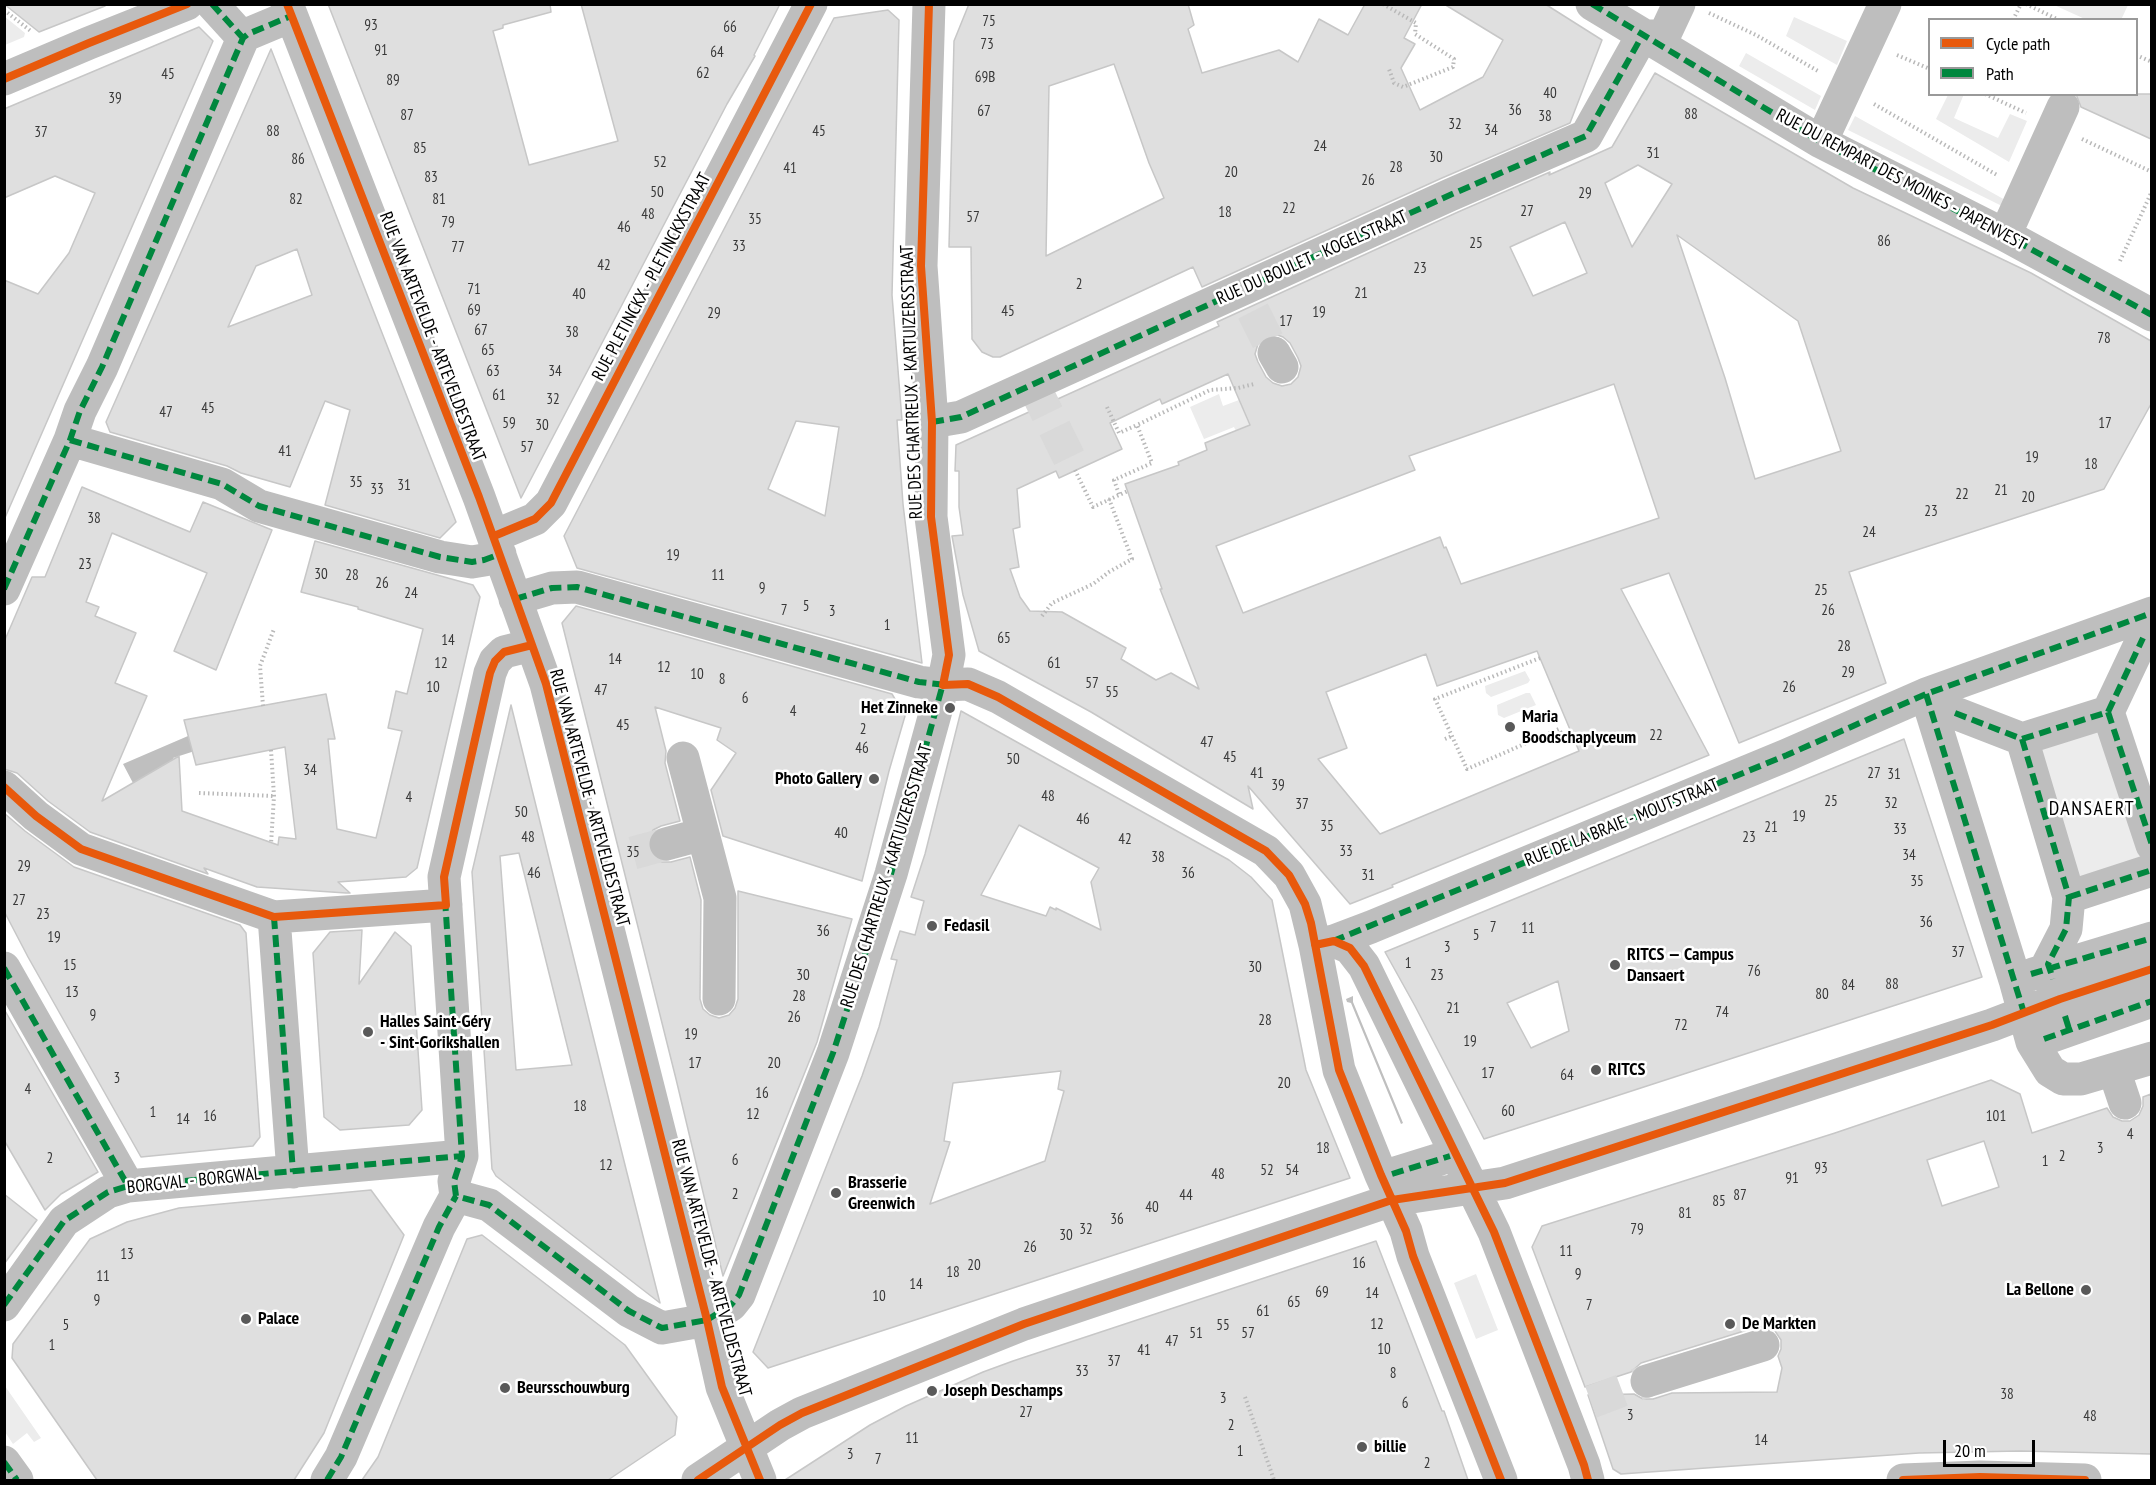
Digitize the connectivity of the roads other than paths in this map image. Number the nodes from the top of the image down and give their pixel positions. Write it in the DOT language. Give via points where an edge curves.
graph roads {
  1 [pos="187,4"];
  2 [pos="212,4"];
  3 [pos="811,4"];
  4 [pos="929,4"];
  5 [pos="1592,4"];
  6 [pos="1679,4"];
  7 [pos="1885,4"];
  8 [pos="289,10"];
  9 [pos="1642,36"];
  10 [pos="243,38"];
  11 [pos="4,79"];
  12 [pos="2063,107"];
  13 [pos="1821,142"];
  14 [pos="2005,235"];
  15 [pos="2151,315"];
  16 [pos="932,423"];
  17 [pos="70,440"];
  18 [pos="497,545"];
  19 [pos="4,589"];
  20 [pos="515,599"];
  21 [pos="2147,626"];
  22 [pos="532,645"];
  23 [pos="943,685"];
  24 [pos="1926,694"];
  25 [pos="1955,712"];
  26 [pos="2108,712"];
  27 [pos="2022,739"];
  28 [pos="683,758"];
  29 [pos="4,787"];
  30 [pos="703,834"];
  31 [pos="666,844"];
  32 [pos="2151,845"];
  33 [pos="2151,870"];
  34 [pos="2069,897"];
  35 [pos="446,905"];
  36 [pos="274,917"];
  37 [pos="2151,938"];
  38 [pos="1324,943"];
  39 [pos="4,968"];
  40 [pos="2151,969"];
  41 [pos="719,999"];
  42 [pos="2151,1001"];
  43 [pos="2024,1013"];
  44 [pos="2059,1028"];
  45 [pos="2151,1058"];
  46 [pos="2114,1070"];
  47 [pos="2125,1103"];
  48 [pos="462,1156"];
  49 [pos="1450,1156"];
  50 [pos="293,1172"];
  51 [pos="128,1186"];
  52 [pos="1392,1187"];
  53 [pos="1473,1188"];
  54 [pos="456,1196"];
  55 [pos="4,1305"];
  56 [pos="707,1320"];
  57 [pos="1762,1345"];
  58 [pos="1647,1381"];
  59 [pos="748,1446"];
  60 [pos="4,1462"];
  61 [pos="17,1480"];
  62 [pos="327,1480"];
  63 [pos="698,1480"];
  64 [pos="760,1480"];
  65 [pos="1501,1480"];
  66 [pos="1588,1480"];
  67 [pos="1903,1480"];
  68 [pos="2070,1480"];
  69 [pos="2085,1480"];
  1 -- 11 [label="street"];
  2 -- 10 [label="street"];
  3 -- 18 [label="street, RUE PLETINCKX - PLETINCKXSTRAAT" via="551,503"];
  4 -- 16 [label="street, RUE DES CHARTREUX - KARTUIZERSSTRAAT" via="921,266"];
  5 -- 9 [label="street, RUE DU REMPART DES MOINES - PAPENVEST"];
  6 -- 9 [label="street" via="1664,36"];
  7 -- 13 [label="street"];
  8 -- 10 [label="street"];
  8 -- 18 [label="street, RUE VAN ARTEVELDE - ARTEVELDESTRAAT"];
  9 -- 13 [label="street, RUE DU REMPART DES MOINES - PAPENVEST"];
  9 -- 16 [label="street, RUE DU BOULET - KOGELSTRAAT" via="1586,136 1247,300 961,417"];
  10 -- 17 [label="street"];
  12 -- 14 [label="street"];
  13 -- 14 [label="street, RUE DU REMPART DES MOINES - PAPENVEST"];
  14 -- 15 [label="street, RUE DU REMPART DES MOINES - PAPENVEST"];
  16 -- 23 [label="street, RUE DES CHARTREUX - KARTUIZERSSTRAAT" via="931,517 949,655"];
  17 -- 18 [label="street, RUE PLETINCKX - PLETINCKXSTRAAT" via="222,484 259,506 440,557 484,560"];
  17 -- 19 [label="street"];
  18 -- 20 [label="street, RUE VAN ARTEVELDE - ARTEVELDESTRAAT"];
  20 -- 22 [label="street, RUE VAN ARTEVELDE - ARTEVELDESTRAAT"];
  20 -- 23 [label="street" via="552,588 577,587 919,682"];
  21 -- 24 [label="street, RUE DE LA BRAIE - MOUTSTRAAT"];
  21 -- 26 [label="street"];
  22 -- 35 [label="street" via="504,652 490,673 444,877"];
  22 -- 56 [label="street, RUE VAN ARTEVELDE - ARTEVELDESTRAAT" via="546,684"];
  23 -- 38 [label="street" via="968,684 984,690 1266,851 1289,875"];
  23 -- 56 [label="street, RUE DES CHARTREUX - KARTUIZERSSTRAAT" via="891,874 833,1053 739,1295"];
  24 -- 38 [label="street, RUE DE LA BRAIE - MOUTSTRAAT" via="1787,755"];
  24 -- 43 [label="street"];
  25 -- 27 [label="street"];
  26 -- 27 [label="street"];
  26 -- 32 [label="street"];
  27 -- 34 [label="street"];
  28 -- 30 [label="street"];
  29 -- 36 [label="street" via="81,849"];
  30 -- 31 [label="street"];
  30 -- 41 [label="street" via="720,898"];
  33 -- 34 [label="street"];
  34 -- 37 [label="street" via="2066,929 2045,974"];
  35 -- 36 [label="street"];
  35 -- 48 [label="street"];
  36 -- 50 [label="street"];
  38 -- 52 [label="street" via="1339,1070"];
  38 -- 53 [label="street" via="1350,948 1364,966"];
  39 -- 51 [label="street"];
  40 -- 43 [label="street"];
  42 -- 44 [label="street"];
  43 -- 46 [label="street" via="2032,1042 2055,1076 2081,1079"];
  43 -- 53 [label="street" via="1505,1183"];
  45 -- 46 [label="street"];
  46 -- 47 [label="street"];
  48 -- 50 [label="street, BORGVAL - BORGWAL"];
  48 -- 54 [label="street" via="454,1181"];
  49 -- 52 [label="street"];
  50 -- 51 [label="street, BORGVAL - BORGWAL"];
  51 -- 55 [label="street, BORGVAL - BORGWAL" via="108,1192 64,1221"];
  52 -- 53 [label="street"];
  52 -- 59 [label="street" via="1024,1324 802,1413"];
  52 -- 65 [label="street" via="1413,1256"];
  53 -- 66 [label="street" via="1577,1408"];
  54 -- 56 [label="street" via="489,1206 629,1311 662,1328"];
  54 -- 62 [label="street" via="439,1227 341,1457"];
  56 -- 59 [label="street, RUE VAN ARTEVELDE - ARTEVELDESTRAAT" via="722,1386"];
  57 -- 58 [label="street"];
  59 -- 63 [label="street"];
  59 -- 64 [label="street, RUE VAN ARTEVELDE - ARTEVELDESTRAAT"];
  60 -- 61 [label="street"];
  67 -- 68 [label="street"];
  68 -- 69 [label="street"];
}
